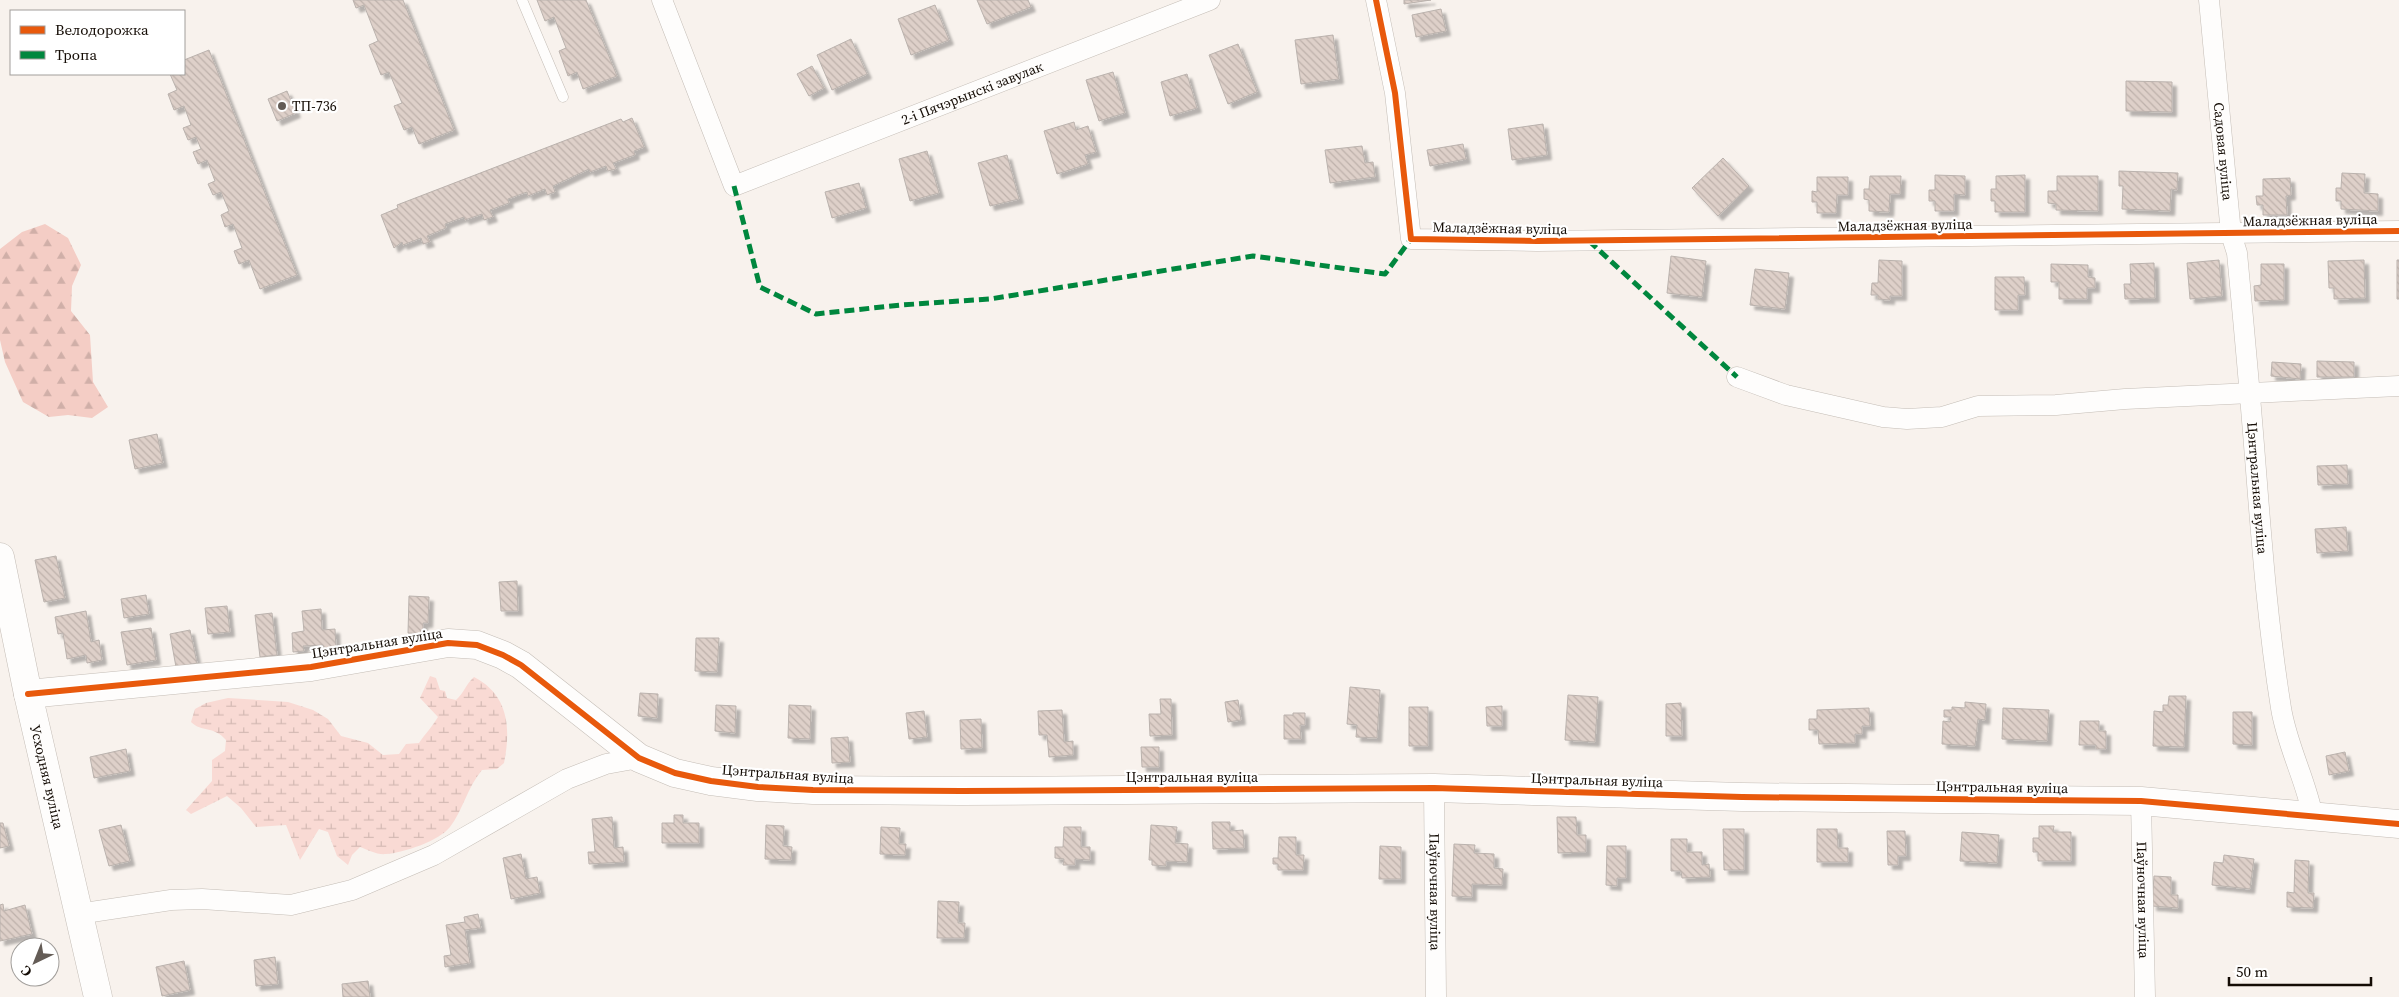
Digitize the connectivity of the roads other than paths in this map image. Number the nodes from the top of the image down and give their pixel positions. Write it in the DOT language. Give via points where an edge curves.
graph roads {
  1 [pos="522,0"];
  2 [pos="662,0"];
  3 [pos="1210,0"];
  4 [pos="1376,0"];
  5 [pos="2209,0"];
  6 [pos="563,97"];
  7 [pos="2399,231"];
  8 [pos="2231,234"];
  9 [pos="1737,377"];
  10 [pos="2399,386"];
  11 [pos="2250,393"];
  12 [pos="0,557"];
  13 [pos="28,694"];
  14 [pos="639,758"];
  15 [pos="1434,788"];
  16 [pos="2141,801"];
  17 [pos="2312,817"];
  18 [pos="2399,824"];
  19 [pos="78,914"];
  20 [pos="98,997"];
  21 [pos="1436,997"];
  22 [pos="2145,997"];
  1 -- 6 [label="lane"];
  2 -- 3 [label="street, 2-і Пячэрынскі завулак" via="734,186"];
  4 -- 8 [label="street, Маладзёжная вуліца" via="1395,93 1411,239 1537,242"];
  5 -- 8 [label="street, Садовая вуліца"];
  7 -- 8 [label="street, Маладзёжная вуліца"];
  8 -- 11 [label="street, Садовая вуліца" via="2237,253"];
  9 -- 11 [label="street" via="1786,394 1883,417 1907,419 1942,417 1978,406 2056,405"];
  10 -- 11 [label="street"];
  11 -- 17 [label="street, Цэнтральная вуліца" via="2263,556 2282,710 2288,738 2309,797"];
  12 -- 13 [label="street, Усходняя вуліца"];
  13 -- 14 [label="street, Цэнтральная вуліца" via="311,667 448,644 477,645 521,665"];
  13 -- 19 [label="street, Усходняя вуліца"];
  14 -- 15 [label="street, Цэнтральная вуліца" via="675,773 712,781 813,790"];
  14 -- 19 [label="street" via="606,764 567,779 434,855 352,890 291,904 171,900"];
  15 -- 16 [label="street, Цэнтральная вуліца" via="1742,797"];
  15 -- 21 [label="street, Паўночная вуліца"];
  16 -- 17 [label="street, Цэнтральная вуліца"];
  16 -- 22 [label="street, Паўночная вуліца"];
  17 -- 18 [label="street, Цэнтральная вуліца"];
  19 -- 20 [label="street, Усходняя вуліца"];
}
